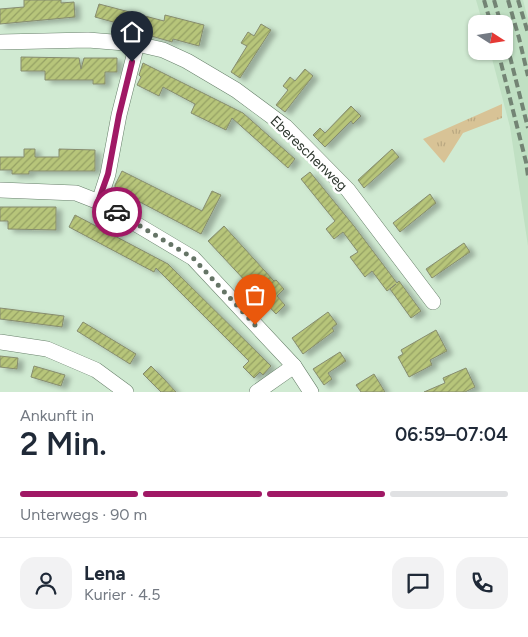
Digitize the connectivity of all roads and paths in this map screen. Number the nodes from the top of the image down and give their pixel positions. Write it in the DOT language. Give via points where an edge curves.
graph roads {
  1 [pos="0,42"];
  2 [pos="136,44"];
  3 [pos="0,190"];
  4 [pos="98,202"];
  5 [pos="433,302"];
  6 [pos="0,342"];
  7 [pos="294,366"];
  8 [pos="126,392"];
  9 [pos="257,392"];
  10 [pos="310,392"];
  1 -- 2 [label="street, Ebereschenweg" via="88,40"];
  2 -- 4 [label="street" via="108,174"];
  2 -- 5 [label="street, Ebereschenweg" via="163,50 187,61 236,90 286,127 348,190"];
  3 -- 4 [label="street" via="76,193"];
  4 -- 7 [label="street" via="193,258"];
  6 -- 8 [label="street" via="47,349 96,370"];
  7 -- 9 [label="street"];
  7 -- 10 [label="street"];
}
